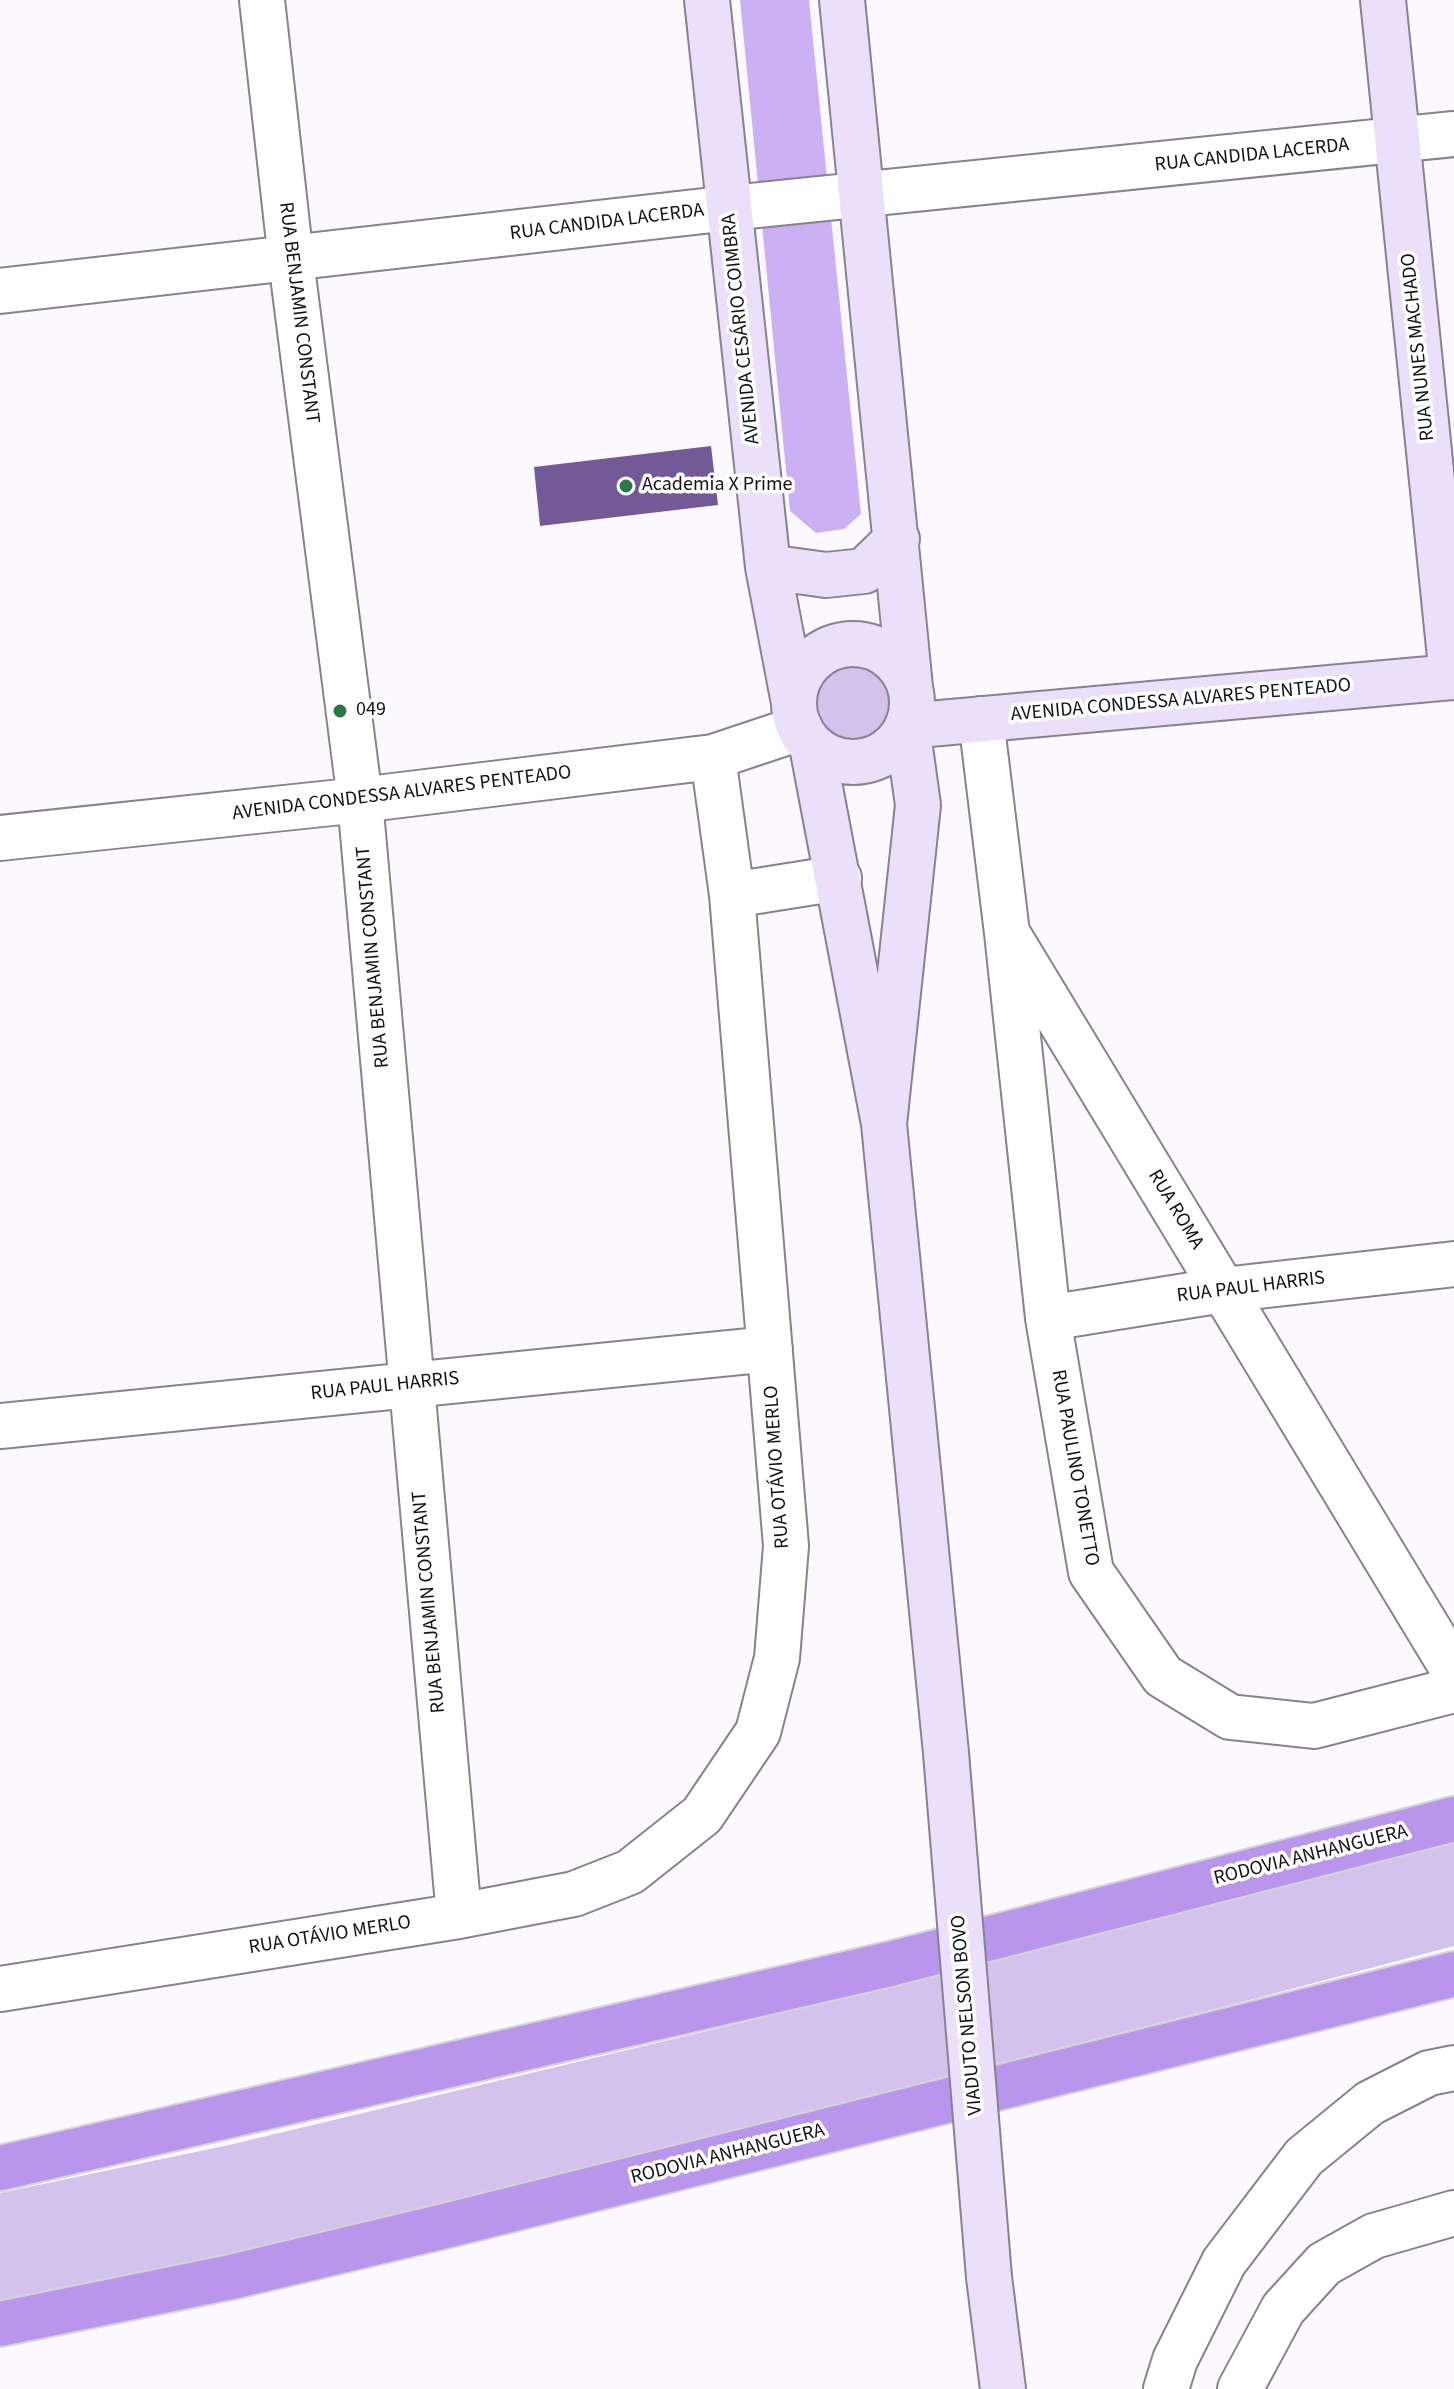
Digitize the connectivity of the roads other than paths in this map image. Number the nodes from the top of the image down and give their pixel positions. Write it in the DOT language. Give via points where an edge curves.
graph roads {
  1 [pos="262,0"];
  2 [pos="707,0"];
  3 [pos="842,0"];
  4 [pos="1383,0"];
  5 [pos="1454,134"];
  6 [pos="1399,141"];
  7 [pos="863,195"];
  8 [pos="730,208"];
  9 [pos="291,260"];
  10 [pos="0,291"];
  11 [pos="897,539"];
  12 [pos="768,567"];
  13 [pos="1453,682"];
  14 [pos="908,706"];
  15 [pos="981,719"];
  16 [pos="802,726"];
  17 [pos="713,757"];
  18 [pos="360,800"];
  19 [pos="0,838"];
  20 [pos="839,878"];
  21 [pos="732,895"];
  22 [pos="1007,933"];
  23 [pos="884,1124"];
  24 [pos="1454,1264"];
  25 [pos="1223,1290"];
  26 [pos="1048,1318"];
  27 [pos="770,1349"];
  28 [pos="410,1384"];
  29 [pos="0,1426"];
  30 [pos="1454,1671"];
  31 [pos="1454,1690"];
  32 [pos="1454,1819"];
  33 [pos="459,1916"];
  34 [pos="1454,1974"];
  35 [pos="0,1989"];
  36 [pos="1454,2068"];
  37 [pos="0,2168"];
  38 [pos="1454,2213"];
  39 [pos="0,2324"];
  40 [pos="1003,2389"];
  41 [pos="1166,2389"];
  42 [pos="1240,2389"];
  1 -- 9 [label="street, RUA BENJAMIN CONSTANT"];
  2 -- 8 [label="street, AVENIDA CESÁRIO COIMBRA"];
  3 -- 7 [label="street"];
  4 -- 6 [label="street, RUA NUNES MACHADO"];
  5 -- 6 [label="street, RUA CANDIDA LACERDA"];
  6 -- 7 [label="street, RUA CANDIDA LACERDA"];
  6 -- 13 [label="street, RUA NUNES MACHADO"];
  7 -- 8 [label="street, RUA CANDIDA LACERDA"];
  7 -- 11 [label="street"];
  8 -- 9 [label="street, RUA CANDIDA LACERDA"];
  8 -- 12 [label="street, AVENIDA CESÁRIO COIMBRA"];
  9 -- 10 [label="street, RUA CANDIDA LACERDA"];
  9 -- 18 [label="street, RUA BENJAMIN CONSTANT"];
  11 -- 12 [label="street" via="864,571 826,575"];
  11 -- 14 [label="street"];
  12 -- 16 [label="street, AVENIDA CESÁRIO COIMBRA"];
  13 -- 15 [label="street, AVENIDA CONDESSA ALVARES PENTEADO"];
  14 -- 15 [label="street, AVENIDA CONDESSA ALVARES PENTEADO"];
  14 -- 16 [label="street" via="897,742 865,761 837,759"];
  14 -- 16 [label="street" via="902,670 889,656 854,643 836,646 812,661 797,685"];
  14 -- 23 [label="street" via="918,805"];
  15 -- 22 [label="street, RUA ROMA"];
  16 -- 17 [label="street, AVENIDA CONDESSA ALVARES PENTEADO"];
  16 -- 20 [label="street, AVENIDA CESÁRIO COIMBRA"];
  17 -- 18 [label="street, AVENIDA CONDESSA ALVARES PENTEADO"];
  17 -- 21 [label="street, RUA OTÁVIO MERLO"];
  18 -- 19 [label="street, AVENIDA CONDESSA ALVARES PENTEADO"];
  18 -- 28 [label="street, RUA BENJAMIN CONSTANT"];
  20 -- 21 [label="street"];
  20 -- 23 [label="street, AVENIDA CESÁRIO COIMBRA"];
  21 -- 27 [label="street, RUA OTÁVIO MERLO"];
  22 -- 25 [label="street, RUA ROMA"];
  22 -- 26 [label="street, RUA PAULINO TONETTO"];
  23 -- 40 [label="street, VIADUTO NELSON BOVO, bridge"];
  24 -- 25 [label="street, RUA PAUL HARRIS"];
  25 -- 26 [label="street, RUA PAUL HARRIS"];
  25 -- 30 [label="street, RUA ROMA"];
  26 -- 31 [label="street, RUA PAULINO TONETTO" via="1091,1572 1163,1676 1230,1717 1314,1726"];
  27 -- 28 [label="street, RUA PAUL HARRIS"];
  27 -- 33 [label="street, RUA OTÁVIO MERLO" via="786,1546 777,1658 758,1732 702,1815 630,1872 574,1894"];
  28 -- 29 [label="street, RUA PAUL HARRIS"];
  28 -- 33 [label="street, RUA BENJAMIN CONSTANT"];
  32 -- 37 [label="highway, RODOVIA ANHANGUERA" via="890,1964"];
  33 -- 35 [label="street, RUA OTÁVIO MERLO"];
  34 -- 39 [label="highway, RODOVIA ANHANGUERA" via="435,2229"];
  36 -- 41 [label="street" via="1429,2073 1370,2103 1304,2157 1224,2262"];
  38 -- 42 [label="street" via="1374,2236 1324,2264 1283,2309"];
}
